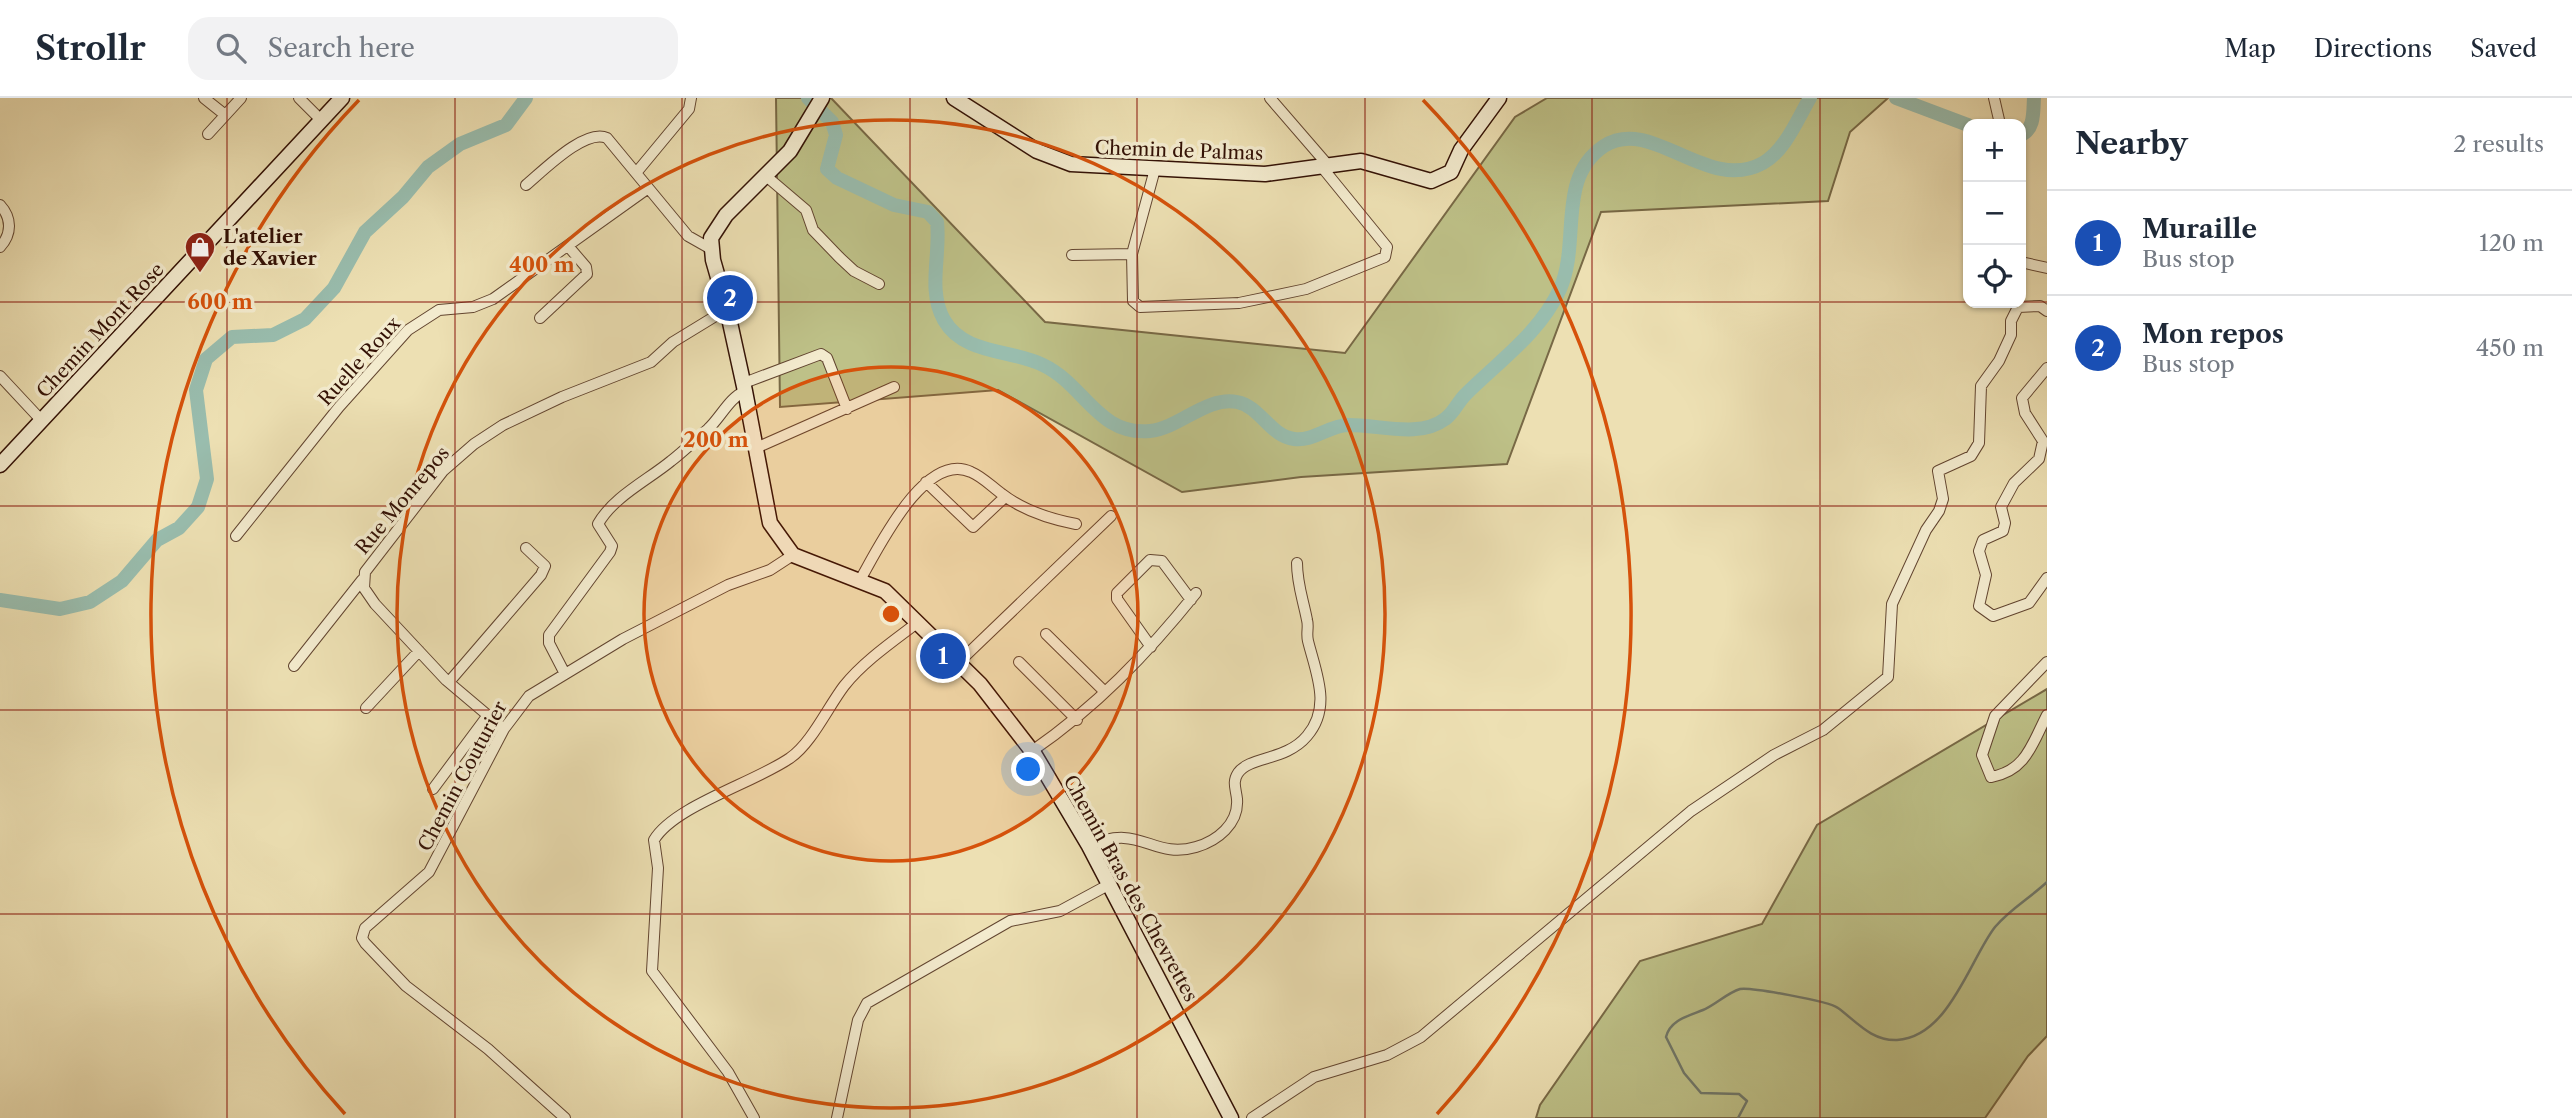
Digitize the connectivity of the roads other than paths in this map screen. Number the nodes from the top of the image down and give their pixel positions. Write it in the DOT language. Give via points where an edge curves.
graph roads {
  1 [pos="204,98"];
  2 [pos="240,98"];
  3 [pos="299,98"];
  4 [pos="342,98"];
  5 [pos="691,98"];
  6 [pos="822,98"];
  7 [pos="954,98"];
  8 [pos="1270,98"];
  9 [pos="1499,98"];
  10 [pos="1994,98"];
  11 [pos="224,114"];
  12 [pos="1998,119"];
  13 [pos="321,120"];
  14 [pos="208,135"];
  15 [pos="1324,165"];
  16 [pos="1155,169"];
  17 [pos="636,173"];
  18 [pos="766,176"];
  19 [pos="526,185"];
  20 [pos="647,189"];
  21 [pos="0,205"];
  22 [pos="568,246"];
  23 [pos="0,247"];
  24 [pos="711,248"];
  25 [pos="1132,254"];
  26 [pos="1072,255"];
  27 [pos="2026,263"];
  28 [pos="2047,268"];
  29 [pos="879,284"];
  30 [pos="727,309"];
  31 [pos="2047,311"];
  32 [pos="540,318"];
  33 [pos="2047,368"];
  34 [pos="0,376"];
  35 [pos="744,387"];
  36 [pos="894,387"];
  37 [pos="847,409"];
  38 [pos="42,421"];
  39 [pos="756,448"];
  40 [pos="0,465"];
  41 [pos="926,482"];
  42 [pos="1005,497"];
  43 [pos="1111,516"];
  44 [pos="1076,524"];
  45 [pos="236,536"];
  46 [pos="526,548"];
  47 [pos="793,555"];
  48 [pos="1297,563"];
  49 [pos="2047,578"];
  50 [pos="362,580"];
  51 [pos="860,580"];
  52 [pos="917,623"];
  53 [pos="1046,634"];
  54 [pos="1151,647"];
  55 [pos="419,651"];
  56 [pos="959,662"];
  57 [pos="1019,662"];
  58 [pos="2047,662"];
  59 [pos="294,666"];
  60 [pos="564,672"];
  61 [pos="449,682"];
  62 [pos="1105,692"];
  63 [pos="366,708"];
  64 [pos="488,715"];
  65 [pos="2047,715"];
  66 [pos="1077,720"];
  67 [pos="504,729"];
  68 [pos="1032,751"];
  69 [pos="433,789"];
  70 [pos="1088,846"];
  71 [pos="1110,884"];
  72 [pos="565,1118"];
  73 [pos="754,1118"];
  74 [pos="837,1118"];
  75 [pos="1231,1118"];
  76 [pos="1252,1118"];
  1 -- 11 [label="street"];
  2 -- 11 [label="street"];
  3 -- 13 [label="street"];
  4 -- 13 [label="main road, Chemin Mont Rose"];
  5 -- 17 [label="street" via="689,109"];
  6 -- 18 [label="main road" via="790,151"];
  7 -- 16 [label="main road, Chemin de Palmas" via="1057,161"];
  8 -- 15 [label="street"];
  9 -- 15 [label="main road, Chemin de Palmas" via="1461,150 1451,172 1439,180 1423,181 1361,161"];
  10 -- 12 [label="street"];
  11 -- 14 [label="street"];
  13 -- 38 [label="main road, Chemin Mont Rose"];
  15 -- 16 [label="main road, Chemin de Palmas" via="1265,174"];
  15 -- 25 [label="street" via="1387,247 1385,257 1306,289 1239,303 1140,307 1133,301"];
  16 -- 25 [label="street"];
  17 -- 19 [label="street" via="607,138 595,135"];
  17 -- 20 [label="street"];
  18 -- 24 [label="main road" via="714,229"];
  18 -- 29 [label="street" via="806,210 813,230 838,257"];
  20 -- 22 [label="street, Ruelle Roux"];
  20 -- 24 [label="street" via="688,236"];
  21 -- 23 [label="street" via="10,228"];
  22 -- 32 [label="street" via="587,274"];
  22 -- 45 [label="street, Ruelle Roux" via="493,299 473,307 439,310 408,330 339,407"];
  24 -- 30 [label="main road"];
  25 -- 26 [label="street"];
  27 -- 28 [label="street"];
  30 -- 35 [label="main road"];
  30 -- 50 [label="street, Rue Monrepos" via="673,342 651,362 562,397 474,444 443,471"];
  31 -- 76 [label="street" via="2040,306 2018,307 1999,361 1981,386 1979,443 1971,456 1938,471 1939,511 1892,604 1888,677 1823,730 1774,755 1691,811 1421,1037 1387,1055 1314,1077"];
  33 -- 49 [label="street" via="2022,398 2043,441 2039,458 2014,483 2001,507 2003,531 1983,540 1979,551 1986,575 1979,606 1993,616 2029,603"];
  34 -- 38 [label="street"];
  35 -- 37 [label="street" via="821,354 827,358"];
  35 -- 39 [label="main road"];
  35 -- 60 [label="street" via="718,420 601,519 598,524 612,546 610,552 549,635"];
  36 -- 37 [label="street"];
  37 -- 39 [label="street"];
  38 -- 40 [label="main road, Chemin Mont Rose"];
  39 -- 47 [label="main road" via="770,523"];
  41 -- 42 [label="street" via="942,472 966,470"];
  41 -- 42 [label="street" via="973,527"];
  41 -- 51 [label="street"];
  42 -- 44 [label="street" via="1046,518"];
  43 -- 56 [label="street"];
  46 -- 61 [label="street" via="545,566 541,575"];
  47 -- 51 [label="main road, Chemin Bras des Chevrettes"];
  47 -- 60 [label="street, Chemin Couturier"];
  48 -- 70 [label="street" via="1297,587 1321,697 1318,718 1306,737 1284,755 1240,770 1232,822 1206,844 1177,850 1123,836"];
  50 -- 55 [label="street, Rue Monrepos" via="369,596"];
  50 -- 59 [label="street"];
  51 -- 52 [label="main road, Chemin Bras des Chevrettes" via="885,591"];
  52 -- 56 [label="main road, Chemin Bras des Chevrettes"];
  52 -- 73 [label="street" via="846,683 796,754 702,802 654,840 658,868 652,971 728,1072"];
  53 -- 62 [label="street"];
  54 -- 54 [label="street" via="1116,599 1150,559 1156,558 1193,597"];
  54 -- 62 [label="street"];
  55 -- 61 [label="street, Rue Monrepos"];
  55 -- 63 [label="street"];
  56 -- 68 [label="main road, Chemin Bras des Chevrettes"];
  57 -- 66 [label="street"];
  58 -- 65 [label="street" via="1995,716 1982,755 1991,777 2010,774 2026,757"];
  60 -- 67 [label="street, Chemin Couturier" via="528,696"];
  61 -- 64 [label="street, Rue Monrepos"];
  62 -- 66 [label="street"];
  64 -- 67 [label="street, Rue Monrepos"];
  64 -- 69 [label="street"];
  66 -- 68 [label="street"];
  67 -- 72 [label="street, Chemin Couturier" via="429,872 365,928 362,938 406,986 525,1080"];
  68 -- 70 [label="main road, Chemin Bras des Chevrettes"];
  70 -- 71 [label="main road, Chemin Bras des Chevrettes"];
  71 -- 74 [label="street" via="1060,911 1010,922 867,1003 855,1030"];
  71 -- 75 [label="main road, Chemin Bras des Chevrettes"];
}
